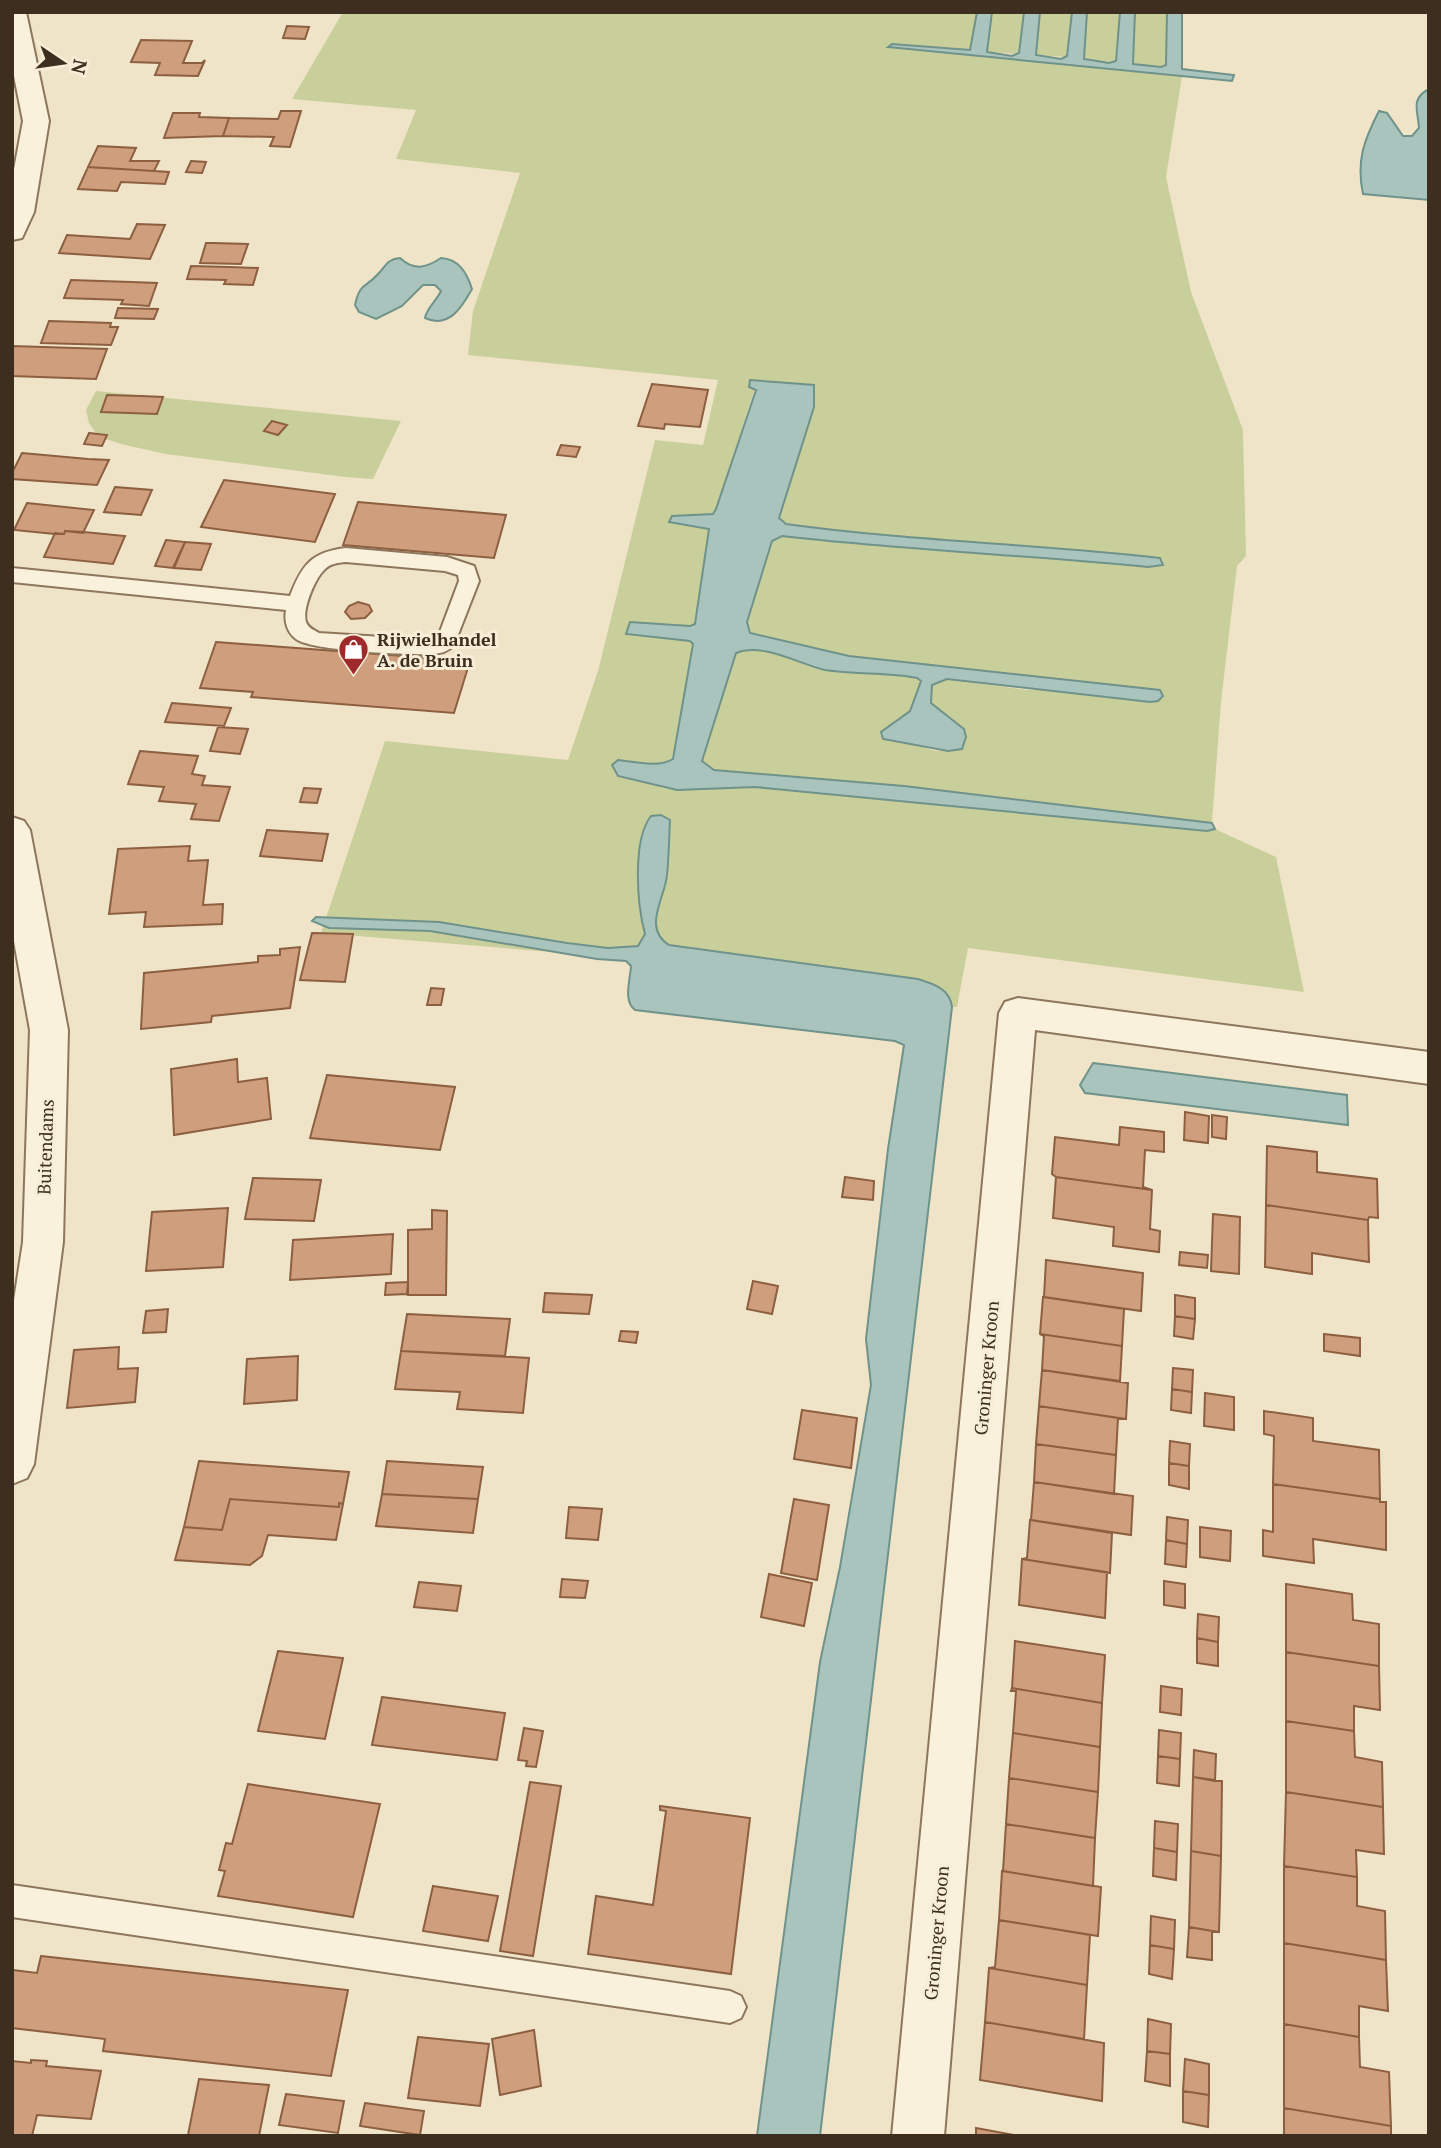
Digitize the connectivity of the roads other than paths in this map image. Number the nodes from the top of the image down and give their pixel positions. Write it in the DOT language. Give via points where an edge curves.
graph roads {
  1 [pos="15,12"];
  2 [pos="12,232"];
  3 [pos="12,575"];
  4 [pos="297,604"];
  5 [pos="12,830"];
  6 [pos="1429,1068"];
  7 [pos="12,1464"];
  8 [pos="12,1901"];
  9 [pos="730,2007"];
  10 [pos="918,2136"];
  1 -- 2 [label="street" via="36,121 20,212"];
  3 -- 4 [label="lane"];
  4 -- 4 [label="lane" via="294,620 312,638 437,647 454,629 470,576 463,568 447,564 334,556 309,575"];
  5 -- 7 [label="street, Buitendams" via="48,1030 43,1242"];
  6 -- 10 [label="street, Groninger Kroon" via="1017,1013"];
  8 -- 9 [label="lane"];
}
